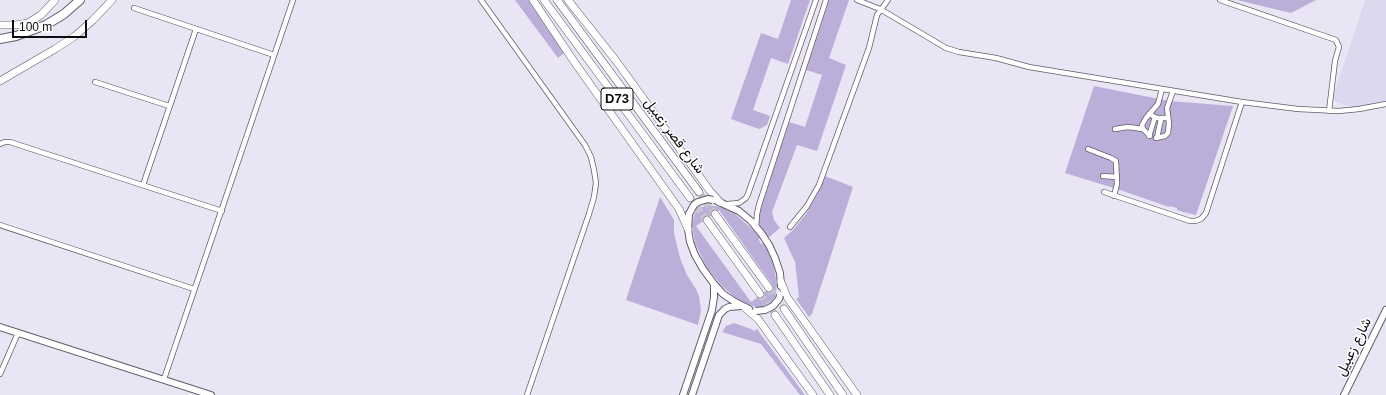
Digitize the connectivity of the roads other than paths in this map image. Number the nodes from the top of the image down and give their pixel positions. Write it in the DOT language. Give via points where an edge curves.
graph roads {
  1 [pos="55,0"];
  2 [pos="80,0"];
  3 [pos="112,0"];
  4 [pos="293,0"];
  5 [pos="481,0"];
  6 [pos="533,0"];
  7 [pos="544,0"];
  8 [pos="557,0"];
  9 [pos="568,0"];
  10 [pos="816,0"];
  11 [pos="826,0"];
  12 [pos="858,0"];
  13 [pos="888,0"];
  14 [pos="1220,0"];
  15 [pos="134,8"];
  16 [pos="880,9"];
  17 [pos="0,25"];
  18 [pos="196,29"];
  19 [pos="0,40"];
  20 [pos="274,55"];
  21 [pos="0,81"];
  22 [pos="95,82"];
  23 [pos="1162,89"];
  24 [pos="1173,91"];
  25 [pos="1242,102"];
  26 [pos="1386,104"];
  27 [pos="169,106"];
  28 [pos="1329,111"];
  29 [pos="1149,114"];
  30 [pos="1155,117"];
  31 [pos="1168,118"];
  32 [pos="1161,119"];
  33 [pos="1115,129"];
  34 [pos="1143,129"];
  35 [pos="0,144"];
  36 [pos="1088,149"];
  37 [pos="1103,176"];
  38 [pos="1117,177"];
  39 [pos="143,185"];
  40 [pos="699,192"];
  41 [pos="1104,192"];
  42 [pos="1114,196"];
  43 [pos="690,198"];
  44 [pos="720,202"];
  45 [pos="222,211"];
  46 [pos="715,214"];
  47 [pos="706,220"];
  48 [pos="0,225"];
  49 [pos="756,227"];
  50 [pos="790,227"];
  51 [pos="688,229"];
  52 [pos="781,282"];
  53 [pos="714,284"];
  54 [pos="769,288"];
  55 [pos="194,289"];
  56 [pos="760,294"];
  57 [pos="743,307"];
  58 [pos="784,309"];
  59 [pos="1386,310"];
  60 [pos="775,315"];
  61 [pos="0,327"];
  62 [pos="18,333"];
  63 [pos="1,368"];
  64 [pos="0,374"];
  65 [pos="164,379"];
  66 [pos="211,395"];
  67 [pos="527,395"];
  68 [pos="682,395"];
  69 [pos="692,395"];
  70 [pos="813,395"];
  71 [pos="830,395"];
  72 [pos="843,395"];
  73 [pos="857,395"];
  74 [pos="1344,395"];
  1 -- 17 [label="main road" via="33,20 16,25"];
  2 -- 19 [label="highway" via="46,25"];
  3 -- 21 [label="main road" via="74,36"];
  4 -- 20 [label="street"];
  5 -- 67 [label="street" via="585,145 591,157 596,183 589,214"];
  6 -- 51 [label="main road" via="673,200"];
  7 -- 43 [label="main road, شارع قصر زعبيل / D73"];
  8 -- 40 [label="main road, شارع قصر زعبيل / D73"];
  9 -- 44 [label="main road" via="618,62"];
  10 -- 44 [label="street" via="748,194 735,205"];
  11 -- 49 [label="street" via="756,214"];
  12 -- 16 [label="street"];
  13 -- 16 [label="street"];
  14 -- 28 [label="street" via="1336,40 1339,47"];
  15 -- 18 [label="street"];
  16 -- 23 [label="street" via="939,45 952,50 989,56 1039,69"];
  16 -- 50 [label="street" via="819,185 807,206"];
  18 -- 20 [label="street"];
  18 -- 27 [label="street"];
  20 -- 45 [label="street"];
  22 -- 27 [label="street"];
  23 -- 24 [label="street"];
  23 -- 29 [label="street" via="1158,104"];
  24 -- 25 [label="street"];
  24 -- 31 [label="street" via="1168,105"];
  25 -- 28 [label="street"];
  25 -- 42 [label="street" via="1206,213 1200,219 1190,221"];
  26 -- 28 [label="street"];
  27 -- 39 [label="street"];
  29 -- 30 [label="street"];
  29 -- 34 [label="street" via="1142,125"];
  30 -- 32 [label="street"];
  30 -- 34 [label="street" via="1150,136"];
  31 -- 32 [label="street"];
  31 -- 32 [label="street" via="1168,134 1156,138"];
  33 -- 34 [label="street"];
  35 -- 39 [label="street" via="10,142"];
  36 -- 38 [label="street" via="1115,160"];
  37 -- 38 [label="street"];
  38 -- 42 [label="street"];
  39 -- 45 [label="street"];
  41 -- 42 [label="street"];
  44 -- 49 [label="street" via="745,216"];
  44 -- 51 [label="street, bridge" via="708,199 698,202 689,214"];
  45 -- 55 [label="street"];
  46 -- 54 [label="main road"];
  47 -- 56 [label="main road"];
  48 -- 55 [label="street"];
  49 -- 52 [label="street" via="772,251"];
  51 -- 53 [label="street" via="695,255"];
  52 -- 57 [label="street, bridge" via="780,295 769,309 756,311"];
  52 -- 73 [label="main road" via="787,297"];
  53 -- 57 [label="street"];
  53 -- 68 [label="street" via="712,310"];
  55 -- 65 [label="street"];
  57 -- 69 [label="street" via="729,307 719,315"];
  57 -- 70 [label="main road" via="758,320"];
  58 -- 72 [label="main road"];
  59 -- 74 [label="street, شارع زعبيل"];
  60 -- 71 [label="main road"];
  61 -- 62 [label="street"];
  62 -- 63 [label="street"];
  62 -- 65 [label="street"];
  63 -- 64 [label="street"];
  65 -- 66 [label="street"];
}
